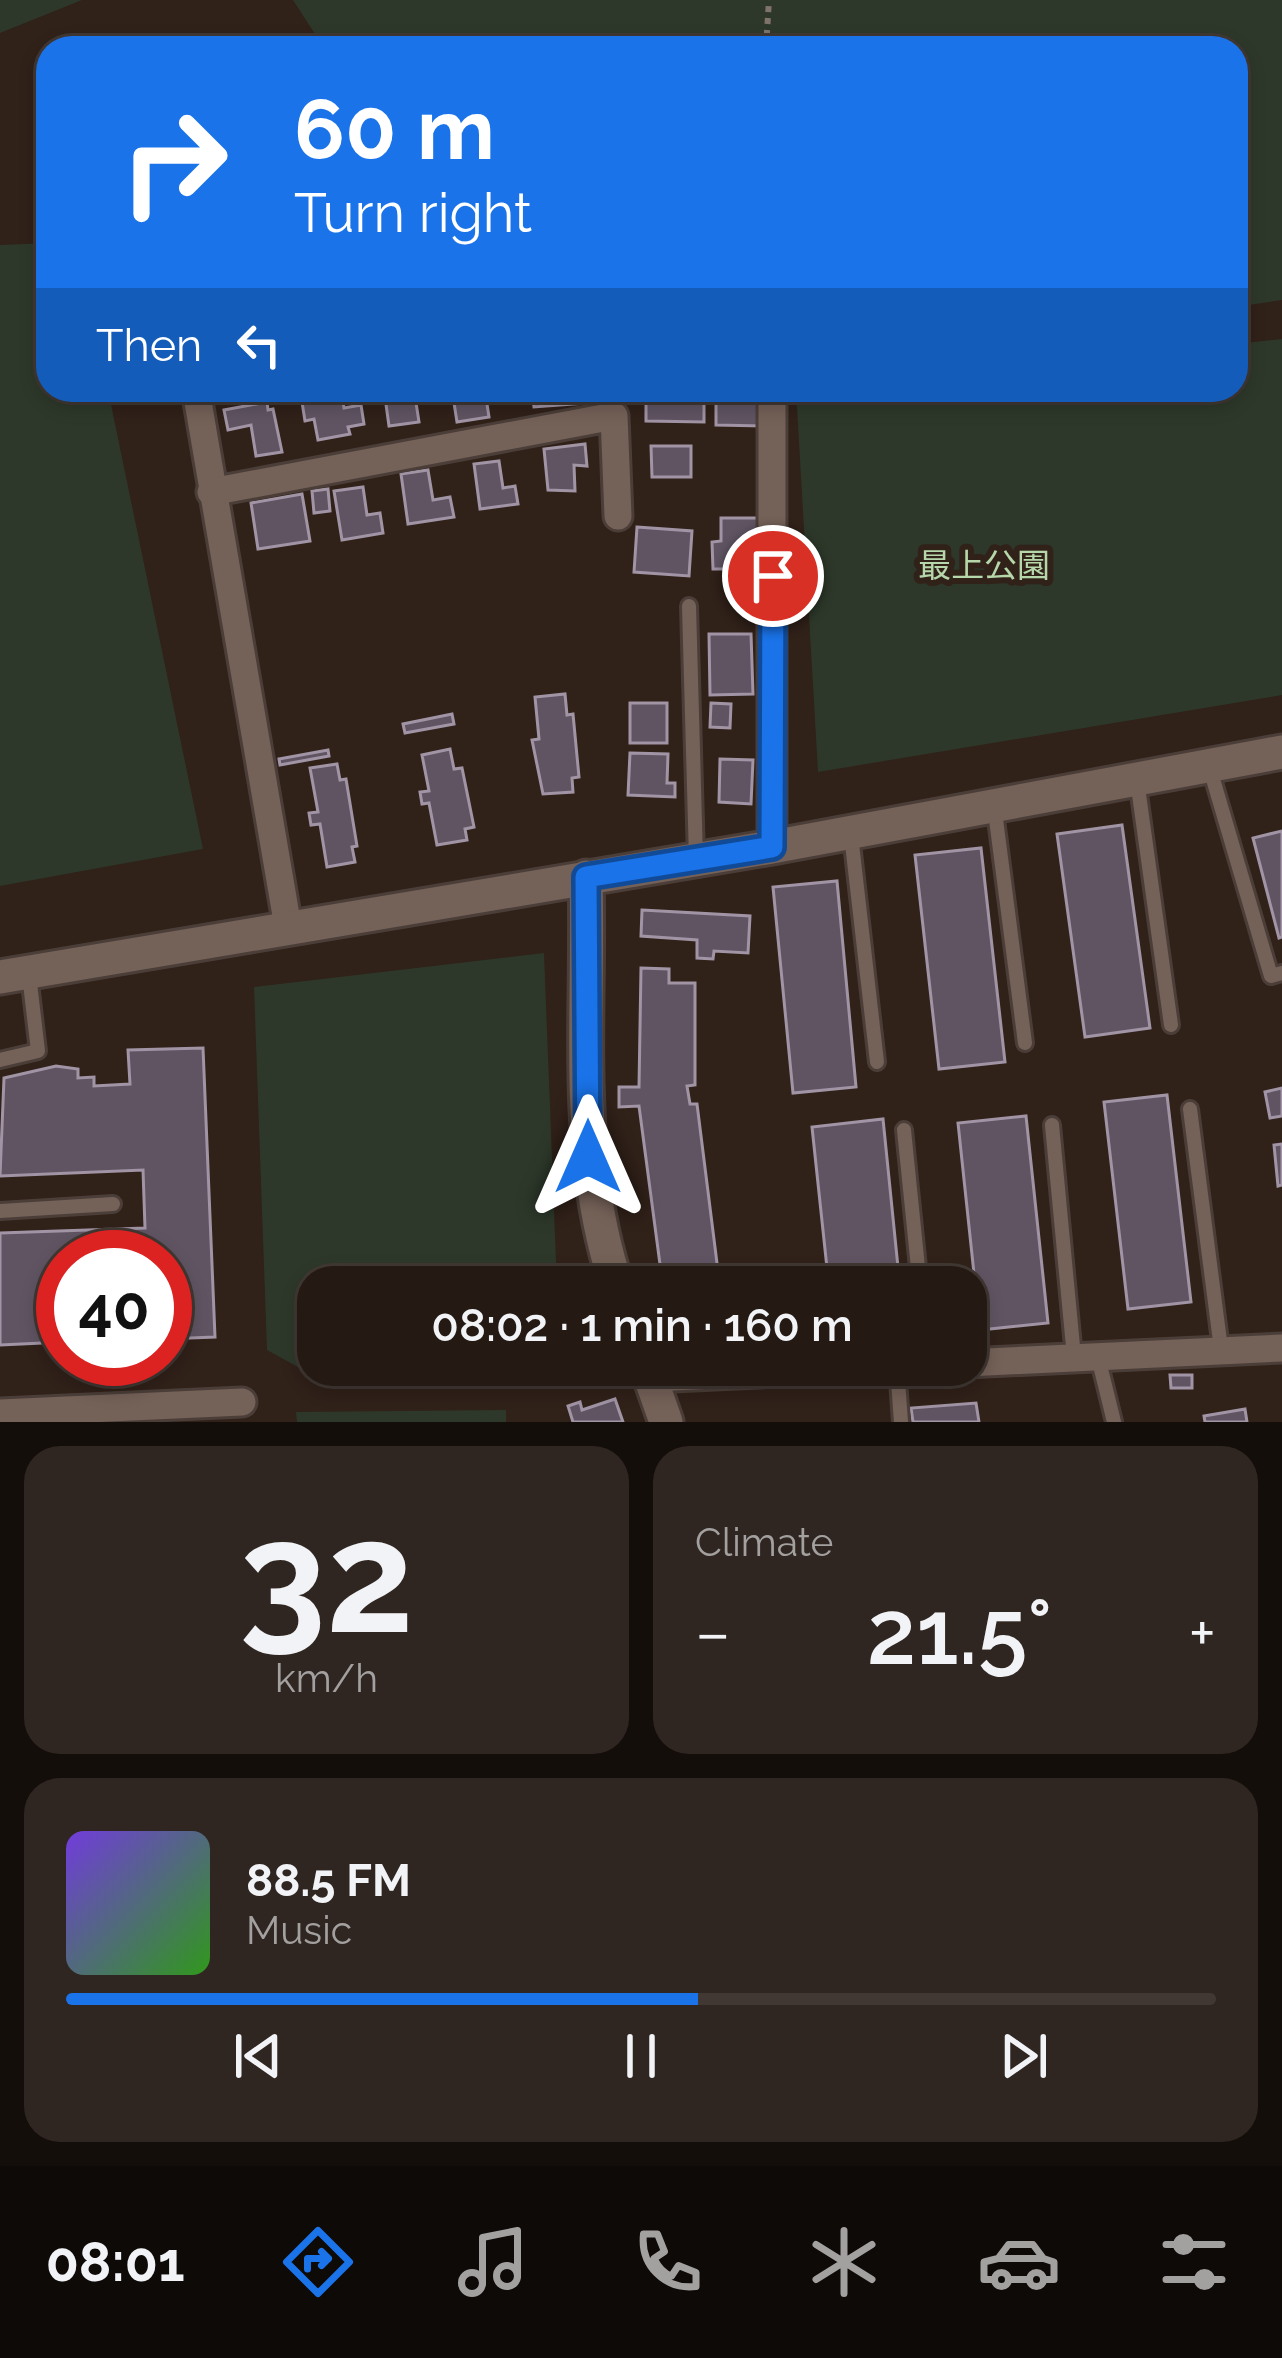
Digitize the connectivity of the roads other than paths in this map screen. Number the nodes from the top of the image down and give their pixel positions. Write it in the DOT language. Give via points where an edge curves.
graph roads {
  1 [pos="198,402"];
  2 [pos="772,402"];
  3 [pos="211,492"];
  4 [pos="618,516"];
  5 [pos="689,606"];
  6 [pos="1282,752"];
  7 [pos="1209,764"];
  8 [pos="1136,776"];
  9 [pos="993,803"];
  10 [pos="850,831"];
  11 [pos="772,847"];
  12 [pos="696,859"];
  13 [pos="586,877"];
  14 [pos="288,927"];
  15 [pos="1282,973"];
  16 [pos="14,974"];
  17 [pos="1171,1025"];
  18 [pos="1024,1043"];
  19 [pos="0,1060"];
  20 [pos="877,1063"];
  21 [pos="1190,1109"];
  22 [pos="1052,1125"];
  23 [pos="904,1130"];
  24 [pos="113,1204"];
  25 [pos="0,1210"];
  26 [pos="610,1266"];
  27 [pos="918,1266"];
  28 [pos="1221,1348"];
  29 [pos="1282,1348"];
  30 [pos="1086,1356"];
  31 [pos="987,1362"];
  32 [pos="653,1386"];
  33 [pos="898,1386"];
  34 [pos="242,1402"];
  35 [pos="0,1413"];
  36 [pos="179,1413"];
  37 [pos="666,1422"];
  38 [pos="901,1422"];
  39 [pos="1114,1422"];
  1 -- 3 [label="street"];
  2 -- 11 [label="street"];
  3 -- 4 [label="street" via="614,416"];
  3 -- 14 [label="street"];
  5 -- 12 [label="lane"];
  6 -- 7 [label="street"];
  7 -- 8 [label="street"];
  7 -- 15 [label="lane" via="1271,976"];
  8 -- 9 [label="street"];
  8 -- 17 [label="lane"];
  9 -- 10 [label="street"];
  9 -- 18 [label="lane"];
  10 -- 11 [label="street"];
  10 -- 20 [label="lane"];
  11 -- 12 [label="street"];
  12 -- 13 [label="street"];
  13 -- 14 [label="street"];
  13 -- 26 [label="street" via="588,1157"];
  14 -- 16 [label="street"];
  16 -- 19 [label="lane" via="38,1051"];
  21 -- 28 [label="lane"];
  22 -- 30 [label="lane"];
  23 -- 27 [label="lane"];
  24 -- 25 [label="lane"];
  28 -- 29 [label="street"];
  28 -- 30 [label="street"];
  30 -- 31 [label="street"];
  30 -- 39 [label="lane"];
  32 -- 37 [label="street"];
  33 -- 38 [label="lane"];
  34 -- 36 [label="street"];
  35 -- 36 [label="street"];
}
